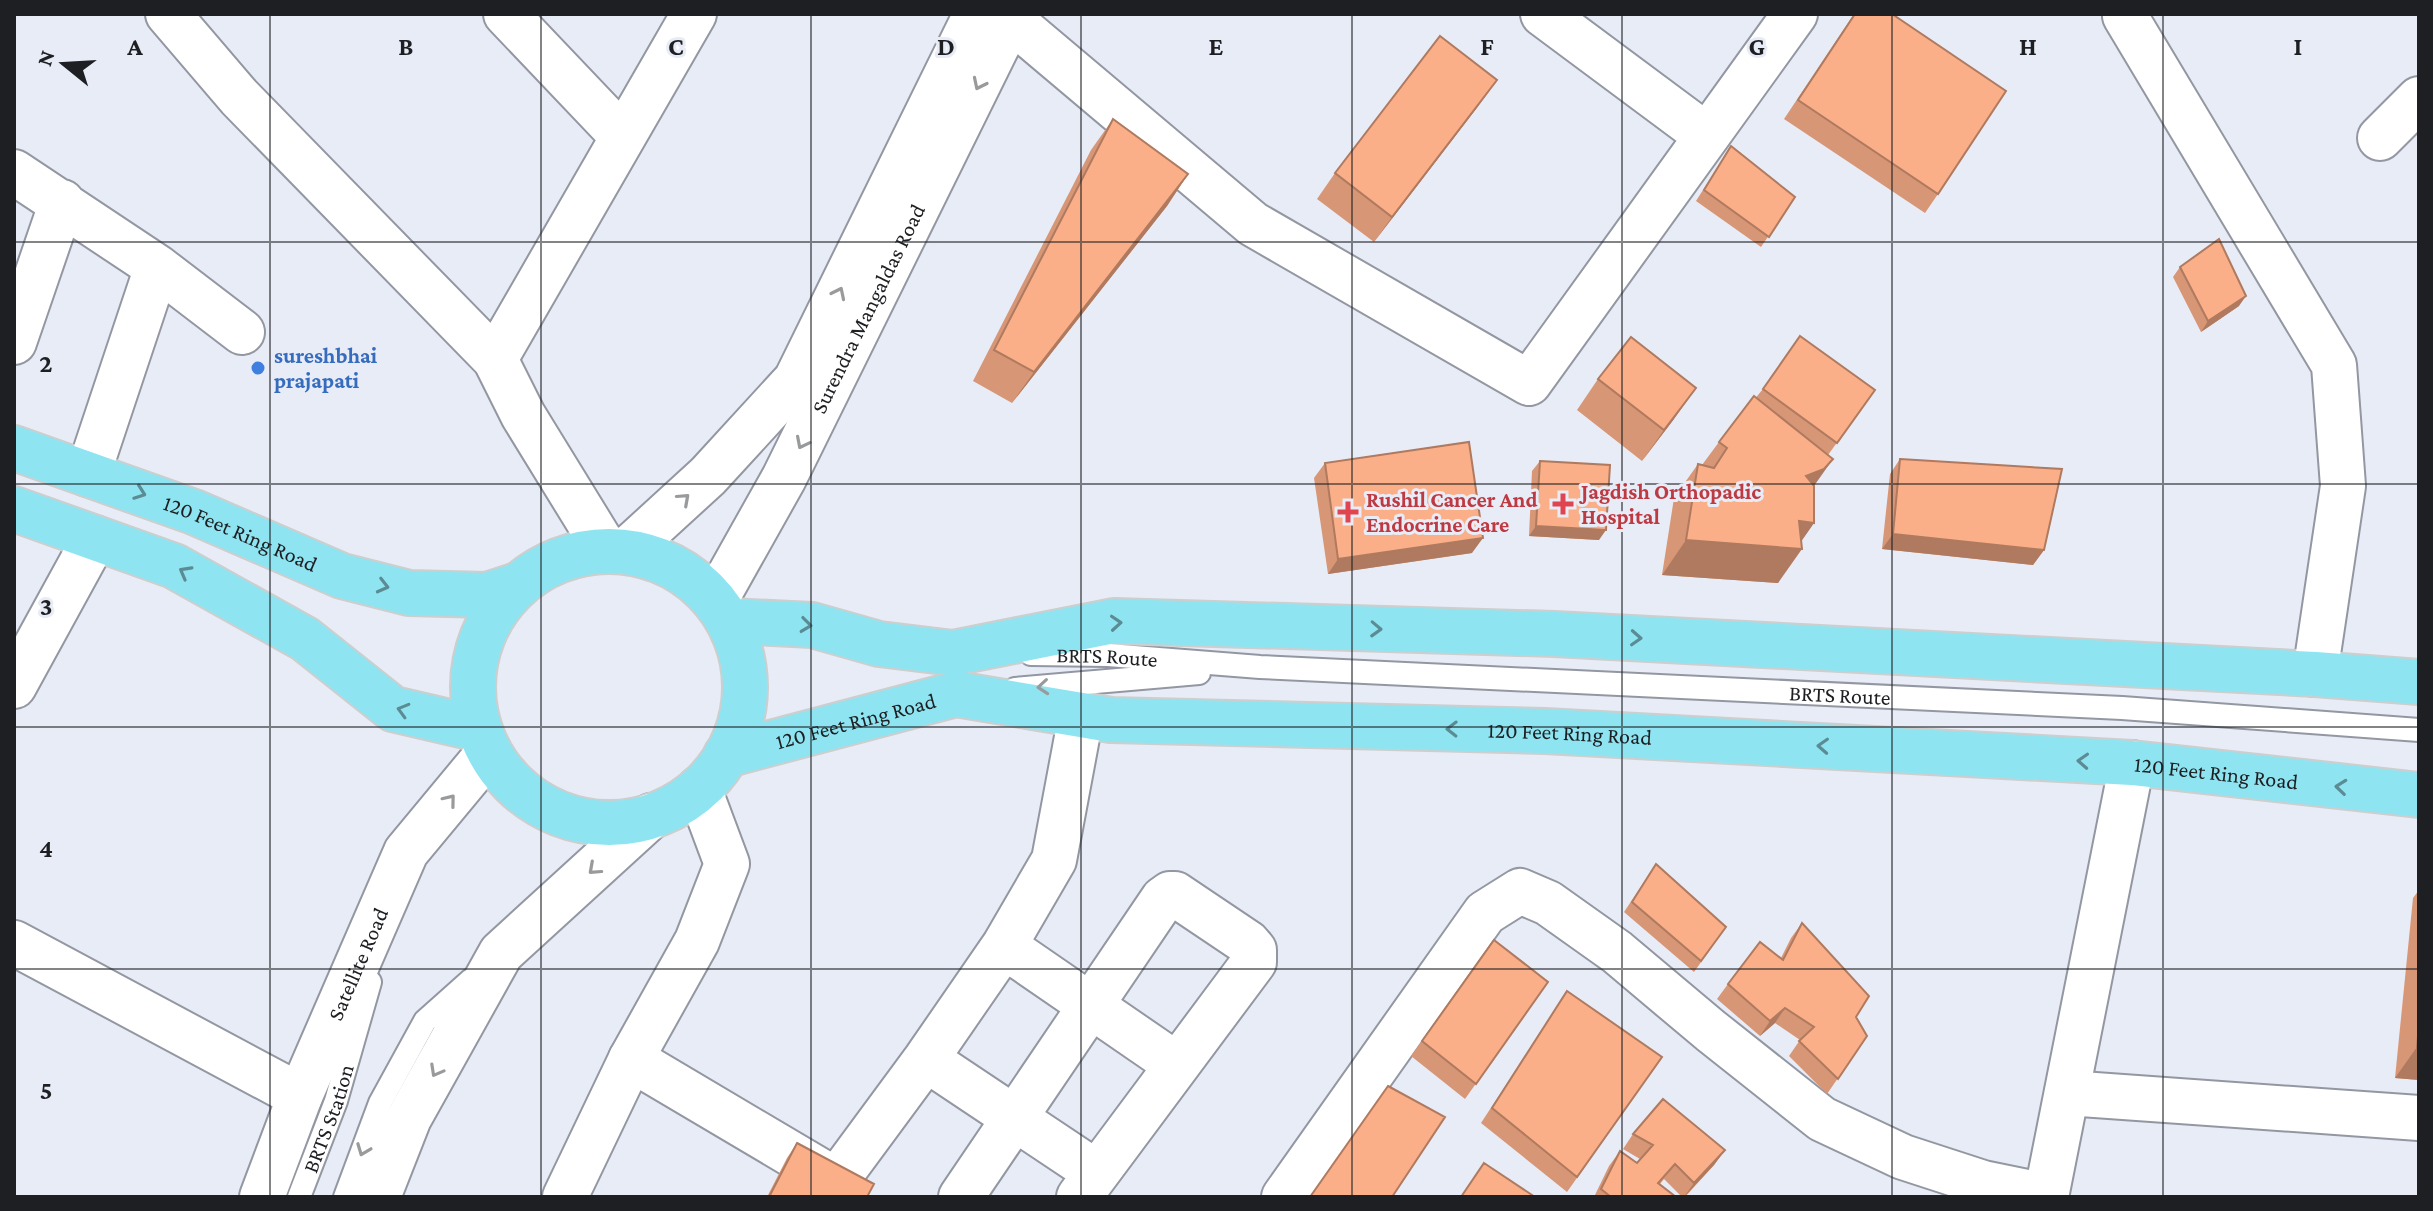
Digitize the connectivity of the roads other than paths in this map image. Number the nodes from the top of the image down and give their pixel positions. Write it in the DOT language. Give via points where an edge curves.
graph roads {
  1 [pos="168,14"];
  2 [pos="506,14"];
  3 [pos="694,14"];
  4 [pos="1543,14"];
  5 [pos="1795,14"];
  6 [pos="1000,16"];
  7 [pos="2125,16"];
  8 [pos="2419,99"];
  9 [pos="1707,136"];
  10 [pos="623,137"];
  11 [pos="2380,138"];
  12 [pos="14,172"];
  13 [pos="62,202"];
  14 [pos="157,267"];
  15 [pos="242,332"];
  16 [pos="14,342"];
  17 [pos="495,359"];
  18 [pos="14,448"];
  19 [pos="88,474"];
  20 [pos="14,509"];
  21 [pos="95,538"];
  22 [pos="616,551"];
  23 [pos="518,585"];
  24 [pos="722,611"];
  25 [pos="1260,667"];
  26 [pos="954,674"];
  27 [pos="2315,674"];
  28 [pos="2419,682"];
  29 [pos="14,686"];
  30 [pos="1081,716"];
  31 [pos="2419,730"];
  32 [pos="484,740"];
  33 [pos="726,755"];
  34 [pos="2132,763"];
  35 [pos="699,789"];
  36 [pos="2419,795"];
  37 [pos="651,816"];
  38 [pos="406,852"];
  39 [pos="14,943"];
  40 [pos="1004,946"];
  41 [pos="501,953"];
  42 [pos="1091,1005"];
  43 [pos="631,1059"];
  44 [pos="926,1059"];
  45 [pos="1177,1065"];
  46 [pos="2067,1093"];
  47 [pos="300,1096"];
  48 [pos="1014,1118"];
  49 [pos="2419,1118"];
  50 [pos="1088,1185"];
  51 [pos="849,1189"];
  52 [pos="2046,1196"];
  53 [pos="262,1197"];
  54 [pos="299,1197"];
  55 [pos="345,1197"];
  56 [pos="378,1197"];
  57 [pos="565,1197"];
  58 [pos="961,1197"];
  59 [pos="1284,1197"];
  1 -- 17 [label="street" via="239,97"];
  2 -- 10 [label="street"];
  3 -- 10 [label="street"];
  4 -- 9 [label="street"];
  5 -- 9 [label="street"];
  6 -- 9 [label="street" via="1253,224 1529,383"];
  22 -- 6 [label="street, Surendra Mangaldas Road, one-way" via="708,476 796,380"];
  6 -- 24 [label="street, Surendra Mangaldas Road, one-way"];
  7 -- 27 [label="street" via="2334,365 2343,486"];
  8 -- 11 [label="street"];
  10 -- 17 [label="street"];
  12 -- 13 [label="street"];
  13 -- 14 [label="street"];
  13 -- 16 [label="street"];
  14 -- 15 [label="street"];
  14 -- 19 [label="street"];
  17 -- 22 [label="street" via="523,415"];
  18 -- 19 [label="main road, 120 Feet Ring Road"];
  19 -- 23 [label="main road, 120 Feet Ring Road, one-way" via="369,583 409,593 487,595"];
  20 -- 21 [label="main road"];
  21 -- 29 [label="street"];
  32 -- 21 [label="main road, one-way" via="393,709 305,639 174,566"];
  22 -- 23 [label="main road" via="575,555 545,566"];
  22 -- 24 [label="main road" via="676,567"];
  23 -- 32 [label="main road" via="498,608 474,666 473,698"];
  24 -- 26 [label="main road, 120 Feet Ring Road, one-way" via="812,625"];
  24 -- 33 [label="main road" via="741,653 745,688 740,722"];
  25 -- 26 [label="lane, BRTS Route, one-way"];
  25 -- 26 [label="lane, BRTS Route" via="1108,655"];
  25 -- 31 [label="lane, BRTS Route" via="2122,708"];
  26 -- 27 [label="main road, 120 Feet Ring Road, one-way" via="1114,621 1554,634"];
  26 -- 30 [label="main road, 120 Feet Ring Road"];
  26 -- 33 [label="main road, 120 Feet Ring Road"];
  27 -- 28 [label="main road, 120 Feet Ring Road"];
  34 -- 30 [label="main road, 120 Feet Ring Road, one-way" via="1545,731"];
  30 -- 40 [label="street" via="1054,860"];
  32 -- 37 [label="main road" via="507,777 530,799 558,814 620,823"];
  38 -- 32 [label="street, Satellite Road, one-way"];
  33 -- 35 [label="main road"];
  36 -- 34 [label="main road, 120 Feet Ring Road, one-way"];
  34 -- 46 [label="street"];
  35 -- 37 [label="main road"];
  35 -- 43 [label="street" via="727,864 697,941"];
  37 -- 41 [label="street, one-way"];
  38 -- 47 [label="street, Satellite Road"];
  38 -- 54 [label="lane, BRTS Station" via="336,1101"];
  39 -- 47 [label="street"];
  40 -- 42 [label="street"];
  40 -- 44 [label="street"];
  41 -- 55 [label="lane, BRTS Station, one-way" via="425,1021 380,1103"];
  41 -- 56 [label="street, one-way" via="409,1118"];
  42 -- 45 [label="street"];
  42 -- 45 [label="street" via="1170,894 1248,943 1254,962"];
  42 -- 48 [label="street"];
  43 -- 51 [label="street"];
  43 -- 57 [label="street"];
  44 -- 48 [label="street"];
  44 -- 51 [label="street"];
  45 -- 50 [label="street"];
  46 -- 49 [label="street"];
  46 -- 52 [label="street"];
  47 -- 53 [label="street, Satellite Road"];
  48 -- 50 [label="street"];
  48 -- 58 [label="street"];
  52 -- 59 [label="street" via="1983,1183 1903,1157 1822,1119 1617,952 1548,903 1520,891 1485,913"];
}
